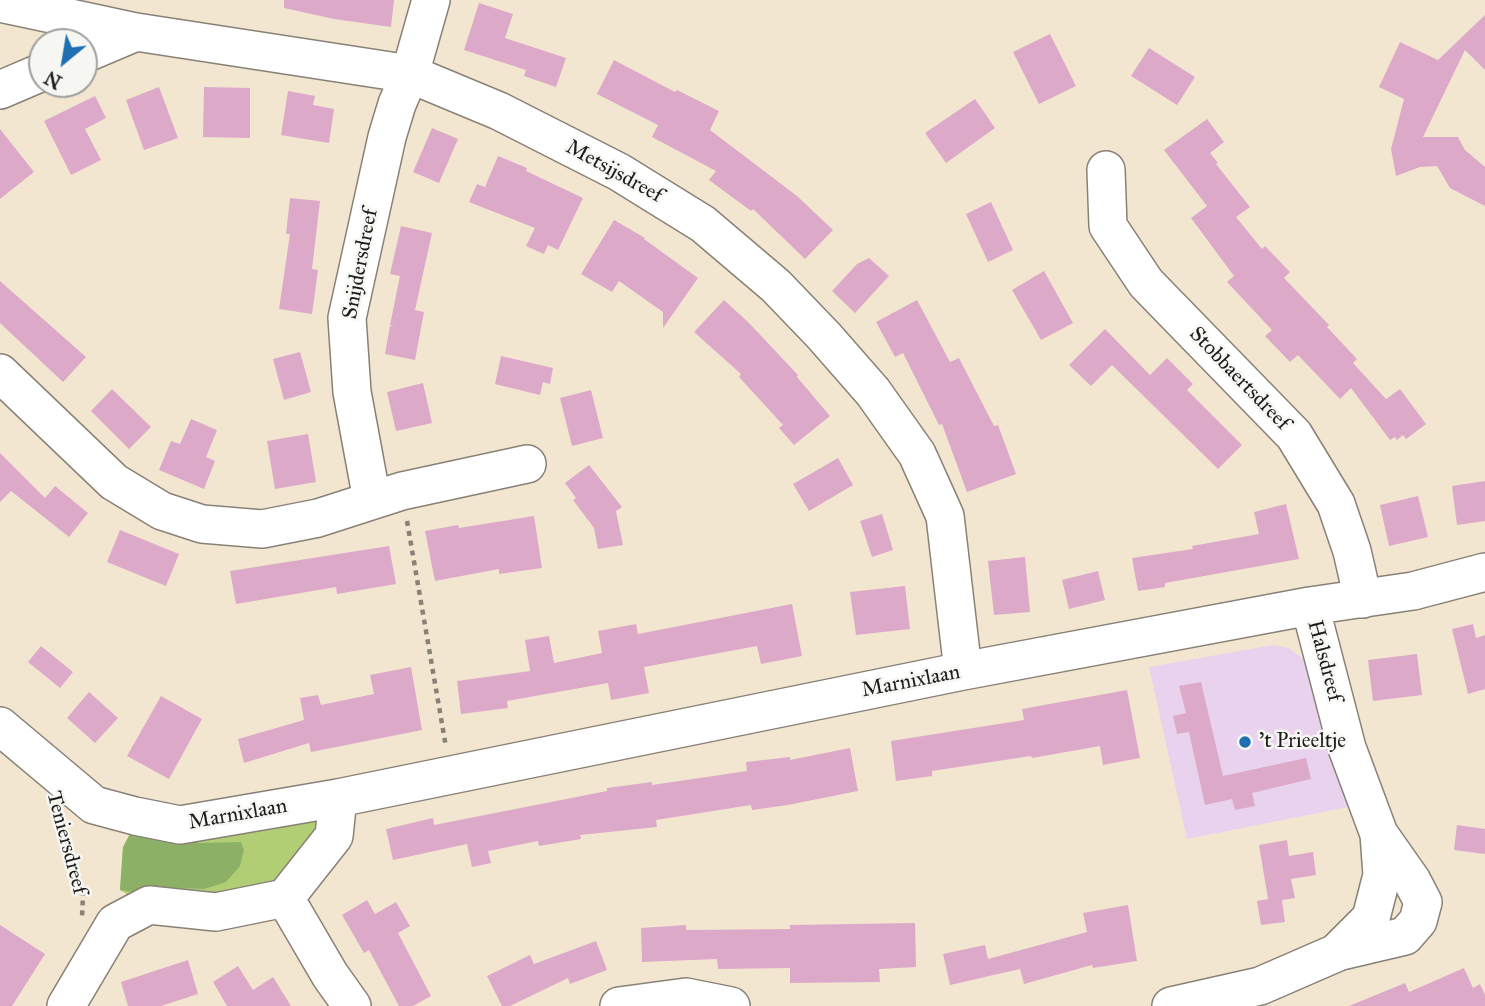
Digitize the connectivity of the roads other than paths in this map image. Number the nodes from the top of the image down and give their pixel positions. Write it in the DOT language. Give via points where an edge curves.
graph roads {
  1 [pos="431,0"];
  2 [pos="0,3"];
  3 [pos="136,32"];
  4 [pos="98,48"];
  5 [pos="410,74"];
  6 [pos="28,78"];
  7 [pos="0,90"];
  8 [pos="1106,170"];
  9 [pos="0,373"];
  10 [pos="527,464"];
  11 [pos="387,495"];
  12 [pos="1485,572"];
  13 [pos="1363,599"];
  14 [pos="1310,606"];
  15 [pos="963,671"];
  16 [pos="0,726"];
  17 [pos="338,798"];
  18 [pos="285,898"];
  19 [pos="72,995"];
  20 [pos="352,1006"];
  21 [pos="619,1006"];
  22 [pos="731,1006"];
  23 [pos="1171,1006"];
  1 -- 5 [label="street, Snijdersdreef"];
  2 -- 3 [label="street, Metsijsdreef"];
  3 -- 4 [label="street"];
  3 -- 5 [label="street, Metsijsdreef"];
  5 -- 11 [label="street, Snijdersdreef" via="387,137 348,318 352,392"];
  5 -- 15 [label="street, Metsijsdreef" via="499,111 607,166 703,224 776,286 824,336 873,391 917,454 945,516"];
  6 -- 7 [label="street"];
  8 -- 13 [label="street, Stobbaertsdreef" via="1108,226 1146,284 1294,435 1336,504"];
  9 -- 11 [label="street" via="114,482 162,511 202,524 262,528 318,518"];
  10 -- 11 [label="street"];
  12 -- 13 [label="street, Marnixlaan"];
  13 -- 14 [label="street, Marnixlaan"];
  14 -- 15 [label="street, Marnixlaan"];
  14 -- 23 [label="street, Halsdreef" via="1347,748 1380,834 1382,875 1371,918 1336,953 1260,986"];
  15 -- 17 [label="street, Marnixlaan"];
  16 -- 17 [label="street, Marnixlaan" via="94,804 135,816 180,825"];
  17 -- 18 [label="street" via="334,836"];
  18 -- 19 [label="street" via="216,912 149,905 115,923"];
  18 -- 20 [label="street"];
  21 -- 22 [label="street" via="686,997"];
}
